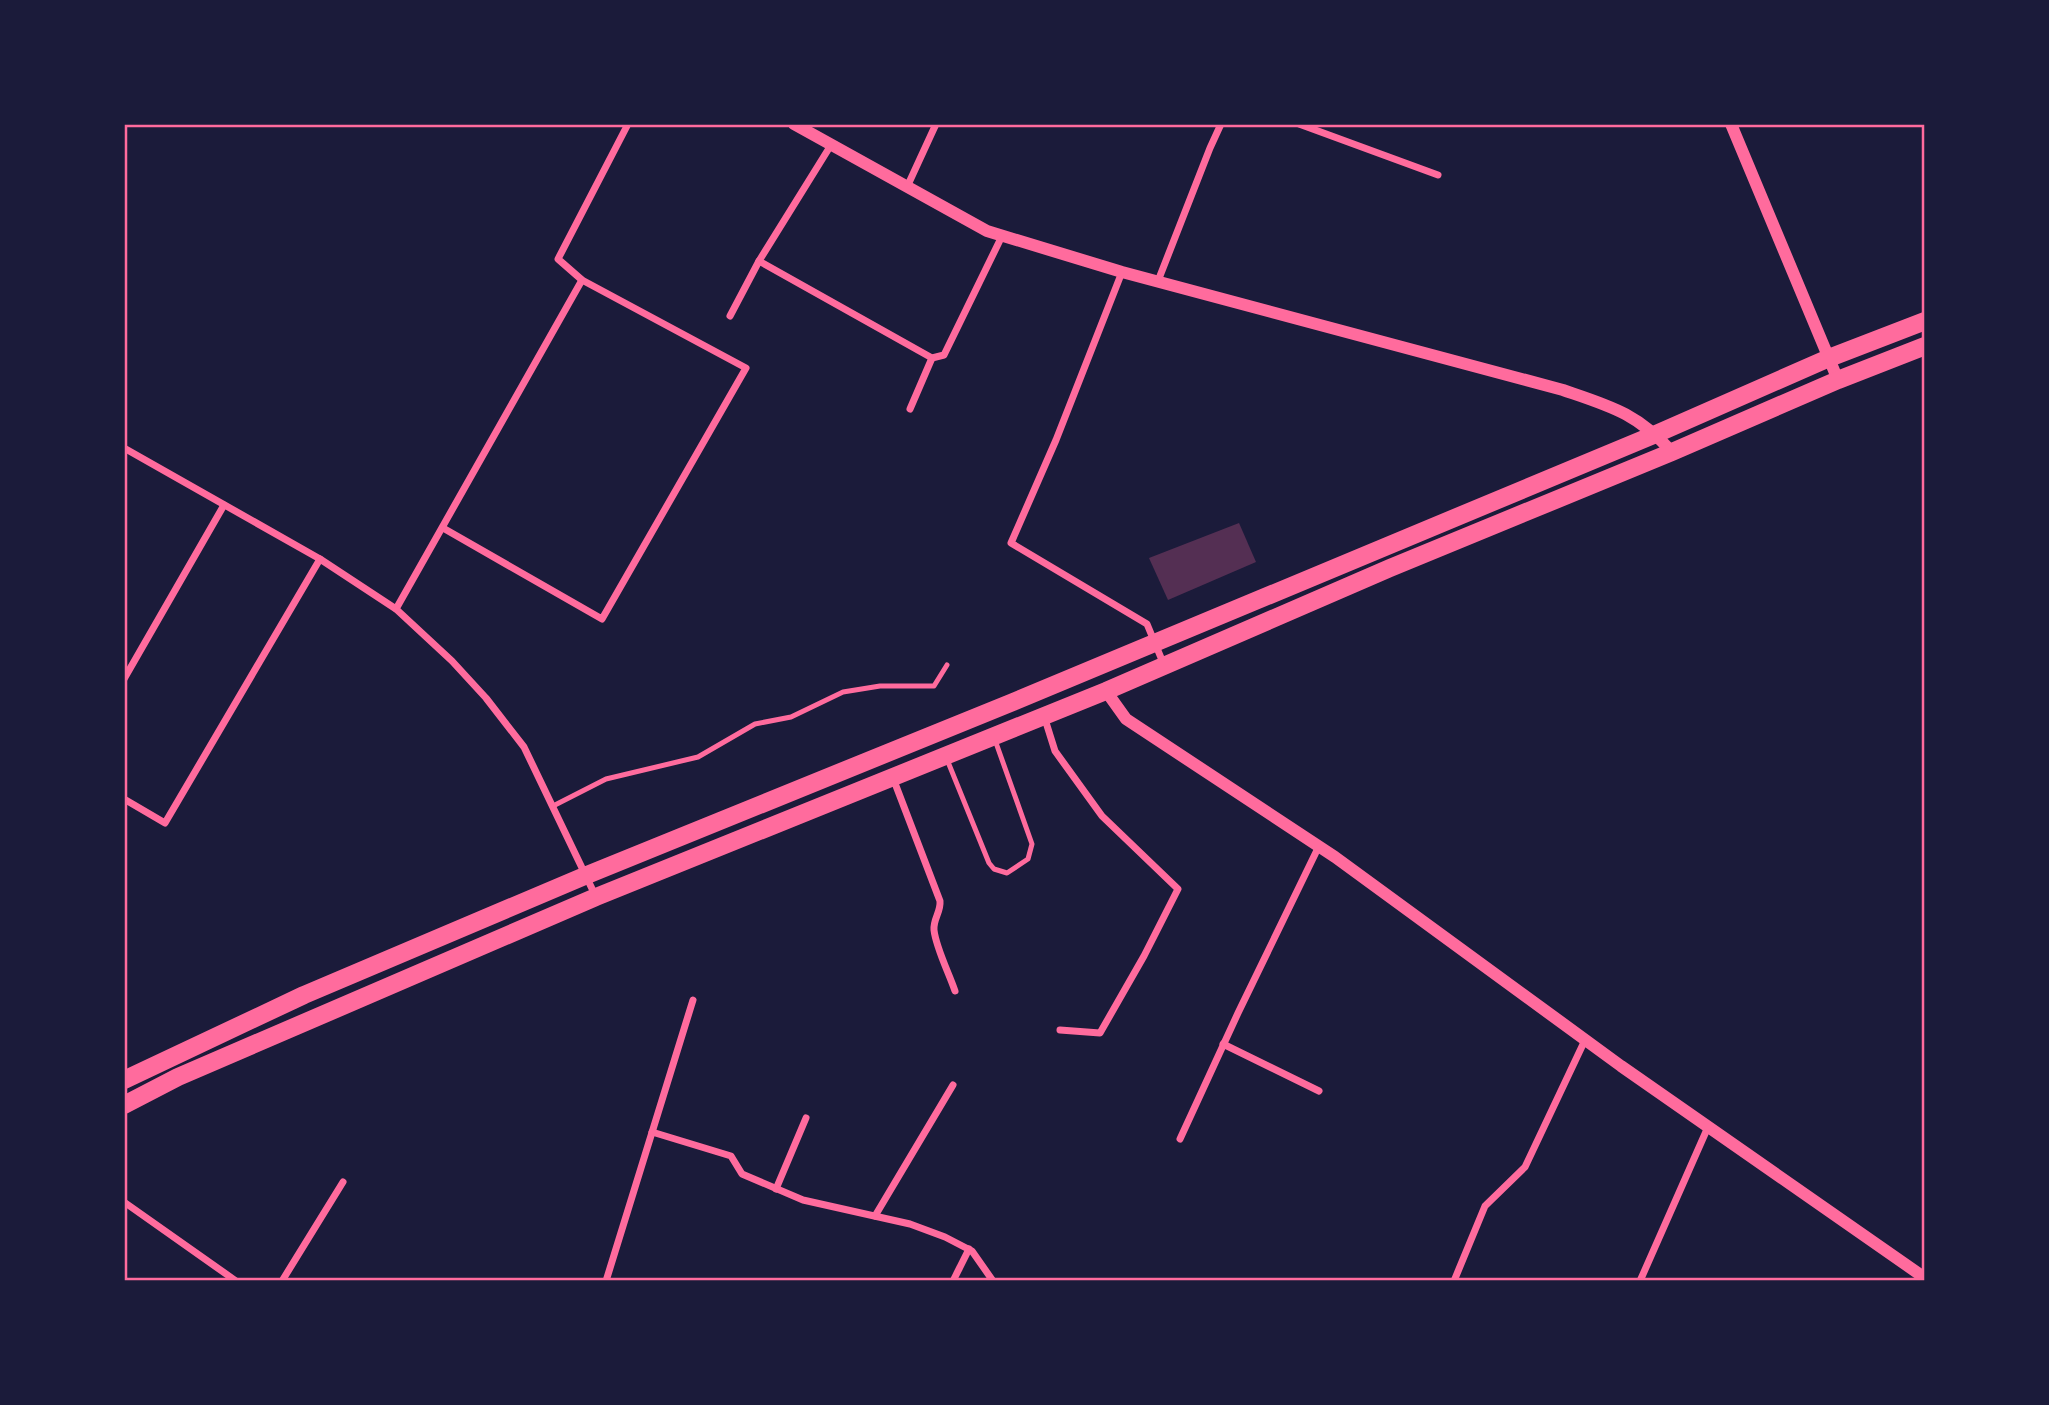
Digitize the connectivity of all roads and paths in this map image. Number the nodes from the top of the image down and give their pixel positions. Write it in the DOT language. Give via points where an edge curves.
graph roads {
  1 [pos="628,124"];
  2 [pos="936,124"];
  3 [pos="1221,124"];
  4 [pos="1299,124"];
  5 [pos="1731,124"];
  6 [pos="799,126"];
  7 [pos="831,145"];
  8 [pos="1438,175"];
  9 [pos="907,187"];
  10 [pos="1002,236"];
  11 [pos="759,261"];
  12 [pos="1122,272"];
  13 [pos="582,280"];
  14 [pos="1158,281"];
  15 [pos="730,316"];
  16 [pos="1925,321"];
  17 [pos="1925,346"];
  18 [pos="932,358"];
  19 [pos="1829,358"];
  20 [pos="1838,380"];
  21 [pos="911,410"];
  22 [pos="1656,435"];
  23 [pos="125,451"];
  24 [pos="1672,452"];
  25 [pos="224,505"];
  26 [pos="443,527"];
  27 [pos="320,559"];
  28 [pos="396,608"];
  29 [pos="1156,642"];
  30 [pos="947,665"];
  31 [pos="1164,666"];
  32 [pos="124,679"];
  33 [pos="1105,691"];
  34 [pos="1044,716"];
  35 [pos="993,737"];
  36 [pos="945,756"];
  37 [pos="893,777"];
  38 [pos="124,799"];
  39 [pos="553,806"];
  40 [pos="1320,846"];
  41 [pos="587,875"];
  42 [pos="596,897"];
  43 [pos="955,991"];
  44 [pos="693,1000"];
  45 [pos="1060,1030"];
  46 [pos="1585,1040"];
  47 [pos="1223,1044"];
  48 [pos="124,1080"];
  49 [pos="953,1086"];
  50 [pos="1319,1091"];
  51 [pos="124,1105"];
  52 [pos="806,1118"];
  53 [pos="1709,1126"];
  54 [pos="652,1132"];
  55 [pos="1180,1139"];
  56 [pos="343,1182"];
  57 [pos="776,1189"];
  58 [pos="124,1202"];
  59 [pos="875,1216"];
  60 [pos="969,1249"];
  61 [pos="1925,1278"];
  62 [pos="236,1281"];
  63 [pos="282,1281"];
  64 [pos="606,1281"];
  65 [pos="953,1281"];
  66 [pos="993,1281"];
  67 [pos="1454,1281"];
  68 [pos="1640,1281"];
  1 -- 13 [label="street" via="558,258"];
  2 -- 9 [label="street"];
  3 -- 14 [label="street"];
  4 -- 8 [label="street"];
  5 -- 19 [label="street"];
  6 -- 7 [label="street"];
  7 -- 9 [label="street"];
  7 -- 11 [label="street"];
  9 -- 10 [label="street"];
  10 -- 12 [label="street"];
  10 -- 18 [label="street" via="944,355"];
  11 -- 15 [label="street"];
  11 -- 18 [label="street"];
  12 -- 14 [label="street"];
  12 -- 29 [label="street" via="1011,543 1147,624"];
  13 -- 26 [label="street"];
  13 -- 26 [label="street" via="746,368 602,619"];
  14 -- 22 [label="street" via="1563,390 1619,409"];
  16 -- 19 [label="highway"];
  17 -- 20 [label="highway"];
  18 -- 21 [label="street"];
  19 -- 20 [label="street"];
  19 -- 22 [label="highway"];
  20 -- 24 [label="highway"];
  22 -- 24 [label="street"];
  22 -- 29 [label="highway"];
  23 -- 25 [label="street"];
  24 -- 31 [label="highway"];
  25 -- 27 [label="street"];
  25 -- 32 [label="street"];
  26 -- 28 [label="street"];
  27 -- 28 [label="street"];
  27 -- 38 [label="street" via="165,823"];
  28 -- 39 [label="street" via="486,698 523,747"];
  29 -- 31 [label="street"];
  29 -- 41 [label="highway"];
  30 -- 39 [label="lane" via="934,686 880,686 843,692 791,717 755,724 698,757 606,779"];
  31 -- 33 [label="highway"];
  33 -- 34 [label="highway"];
  33 -- 40 [label="street" via="1126,719"];
  34 -- 35 [label="highway"];
  34 -- 45 [label="street" via="1055,751 1102,816 1178,889 1100,1033"];
  35 -- 36 [label="highway"];
  35 -- 36 [label="lane" via="1032,844 1028,859 1007,873 989,863"];
  36 -- 37 [label="highway"];
  37 -- 42 [label="highway"];
  37 -- 43 [label="street" via="940,901 934,930"];
  39 -- 41 [label="street"];
  40 -- 46 [label="street"];
  40 -- 47 [label="street"];
  41 -- 42 [label="street"];
  41 -- 48 [label="highway" via="304,995"];
  42 -- 51 [label="highway"];
  44 -- 54 [label="street"];
  46 -- 53 [label="street"];
  46 -- 67 [label="street" via="1525,1167 1485,1206"];
  47 -- 50 [label="street"];
  47 -- 55 [label="street"];
  49 -- 59 [label="street"];
  52 -- 57 [label="street"];
  53 -- 61 [label="street"];
  53 -- 68 [label="street"];
  54 -- 57 [label="street" via="731,1156 742,1174"];
  54 -- 64 [label="street"];
  56 -- 63 [label="street"];
  57 -- 59 [label="street" via="803,1200"];
  58 -- 62 [label="street"];
  59 -- 60 [label="street" via="910,1224"];
  60 -- 65 [label="street"];
  60 -- 66 [label="street"];
}
